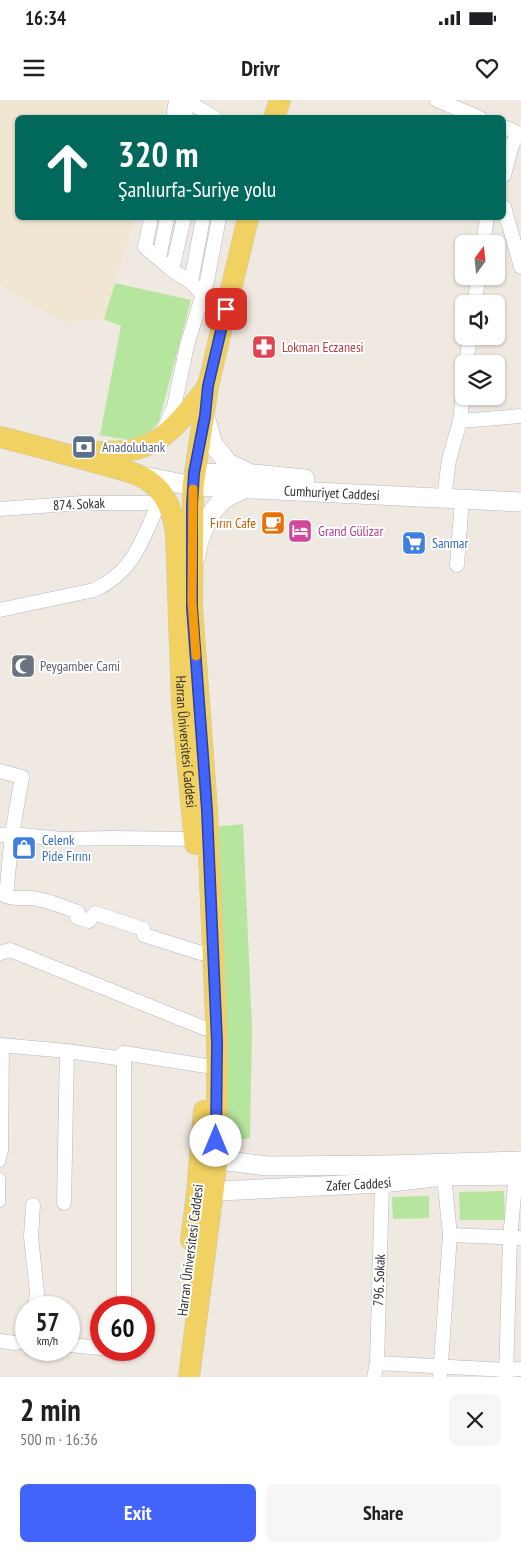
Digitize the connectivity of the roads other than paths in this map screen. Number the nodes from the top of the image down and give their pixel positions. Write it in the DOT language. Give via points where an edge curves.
graph roads {
  1 [pos="178,100"];
  2 [pos="186,100"];
  3 [pos="280,100"];
  4 [pos="437,100"];
  5 [pos="174,115"];
  6 [pos="186,115"];
  7 [pos="209,115"];
  8 [pos="275,115"];
  9 [pos="473,115"];
  10 [pos="506,128"];
  11 [pos="520,133"];
  12 [pos="506,168"];
  13 [pos="506,214"];
  14 [pos="151,220"];
  15 [pos="167,220"];
  16 [pos="184,220"];
  17 [pos="203,220"];
  18 [pos="219,220"];
  19 [pos="248,220"];
  20 [pos="487,220"];
  21 [pos="485,235"];
  22 [pos="159,258"];
  23 [pos="521,267"];
  24 [pos="172,270"];
  25 [pos="191,282"];
  26 [pos="202,294"];
  27 [pos="208,386"];
  28 [pos="462,405"];
  29 [pos="205,416"];
  30 [pos="521,416"];
  31 [pos="460,421"];
  32 [pos="0,438"];
  33 [pos="154,442"];
  34 [pos="63,453"];
  35 [pos="143,476"];
  36 [pos="193,480"];
  37 [pos="248,482"];
  38 [pos="445,490"];
  39 [pos="521,491"];
  40 [pos="462,499"];
  41 [pos="521,502"];
  42 [pos="0,509"];
  43 [pos="457,565"];
  44 [pos="192,602"];
  45 [pos="0,610"];
  46 [pos="0,771"];
  47 [pos="6,835"];
  48 [pos="195,839"];
  49 [pos="0,953"];
  50 [pos="202,953"];
  51 [pos="204,1028"];
  52 [pos="2,1045"];
  53 [pos="67,1050"];
  54 [pos="124,1053"];
  55 [pos="206,1066"];
  56 [pos="208,1159"];
  57 [pos="0,1162"];
  58 [pos="519,1170"];
  59 [pos="444,1176"];
  60 [pos="0,1178"];
  61 [pos="382,1183"];
  62 [pos="205,1192"];
  63 [pos="0,1202"];
  64 [pos="64,1203"];
  65 [pos="33,1205"];
  66 [pos="450,1235"];
  67 [pos="515,1238"];
  68 [pos="36,1296"];
  69 [pos="124,1296"];
  70 [pos="0,1342"];
  71 [pos="15,1343"];
  72 [pos="521,1369"];
  73 [pos="375,1370"];
  74 [pos="440,1372"];
  75 [pos="506,1374"];
  76 [pos="174,1377"];
  77 [pos="188,1377"];
  1 -- 5 [label="street"];
  1 -- 6 [label="street"];
  2 -- 7 [label="street"];
  3 -- 8 [label="main road"];
  4 -- 9 [label="street"];
  10 -- 11 [label="street"];
  11 -- 12 [label="street" via="512,145"];
  13 -- 23 [label="street"];
  14 -- 22 [label="street" via="145,247"];
  15 -- 22 [label="street"];
  16 -- 24 [label="street"];
  17 -- 25 [label="street"];
  18 -- 26 [label="street"];
  19 -- 27 [label="main road, Harran Üniversitesi Caddesi"];
  20 -- 21 [label="street"];
  22 -- 24 [label="street"];
  24 -- 25 [label="street"];
  25 -- 26 [label="street"];
  26 -- 33 [label="street" via="174,407 167,426"];
  27 -- 29 [label="main road, Harran Üniversitesi Caddesi"];
  27 -- 33 [label="main road" via="180,422"];
  28 -- 31 [label="street"];
  29 -- 36 [label="main road, Harran Üniversitesi Caddesi"];
  29 -- 37 [label="main road" via="213,444"];
  30 -- 31 [label="street"];
  31 -- 38 [label="street"];
  32 -- 34 [label="main road"];
  33 -- 34 [label="main road" via="124,451"];
  34 -- 35 [label="main road"];
  35 -- 36 [label="main road, Cumhuriyet Caddesi"];
  35 -- 48 [label="main road, Harran Üniversitesi Caddesi" via="162,493 174,519 182,704"];
  36 -- 37 [label="main road, Cumhuriyet Caddesi"];
  36 -- 44 [label="main road, Harran Üniversitesi Caddesi"];
  37 -- 38 [label="main road, Cumhuriyet Caddesi"];
  37 -- 40 [label="main road, Cumhuriyet Caddesi"];
  37 -- 44 [label="main road" via="216,506 206,523 197,546"];
  38 -- 39 [label="main road, Cumhuriyet Caddesi"];
  40 -- 41 [label="main road, Cumhuriyet Caddesi"];
  40 -- 43 [label="street"];
  42 -- 45 [label="street, 874. Sokak" via="82,503 159,503 137,552 126,569 106,585"];
  44 -- 56 [label="main road, Harran Üniversitesi Caddesi" via="207,810 217,1042"];
  46 -- 47 [label="street" via="22,776"];
  47 -- 48 [label="street" via="62,839"];
  47 -- 50 [label="street" via="6,896 47,902 78,912 77,917 89,921 95,913 143,929 144,935"];
  48 -- 50 [label="main road, Harran Üniversitesi Caddesi"];
  49 -- 51 [label="street" via="10,950"];
  50 -- 51 [label="main road, Harran Üniversitesi Caddesi"];
  51 -- 55 [label="main road, Harran Üniversitesi Caddesi"];
  52 -- 53 [label="street"];
  52 -- 57 [label="street"];
  53 -- 54 [label="street" via="117,1058"];
  53 -- 64 [label="street"];
  54 -- 55 [label="street"];
  54 -- 69 [label="street"];
  55 -- 56 [label="main road, Harran Üniversitesi Caddesi"];
  56 -- 58 [label="main road, Zafer Caddesi" via="267,1166"];
  56 -- 62 [label="main road, Harran Üniversitesi Caddesi"];
  58 -- 59 [label="main road, Zafer Caddesi"];
  58 -- 67 [label="street"];
  59 -- 61 [label="main road, Zafer Caddesi"];
  59 -- 66 [label="street"];
  60 -- 63 [label="street"];
  61 -- 62 [label="main road, Zafer Caddesi"];
  61 -- 73 [label="street, 796. Sokak"];
  62 -- 76 [label="main road, Harran Üniversitesi Caddesi"];
  62 -- 77 [label="main road, Harran Üniversitesi Caddesi"];
  65 -- 68 [label="street" via="31,1237"];
  66 -- 67 [label="street"];
  66 -- 74 [label="street"];
  67 -- 75 [label="street"];
  70 -- 71 [label="street"];
  72 -- 75 [label="street"];
  73 -- 74 [label="street"];
  74 -- 75 [label="street"];
}
